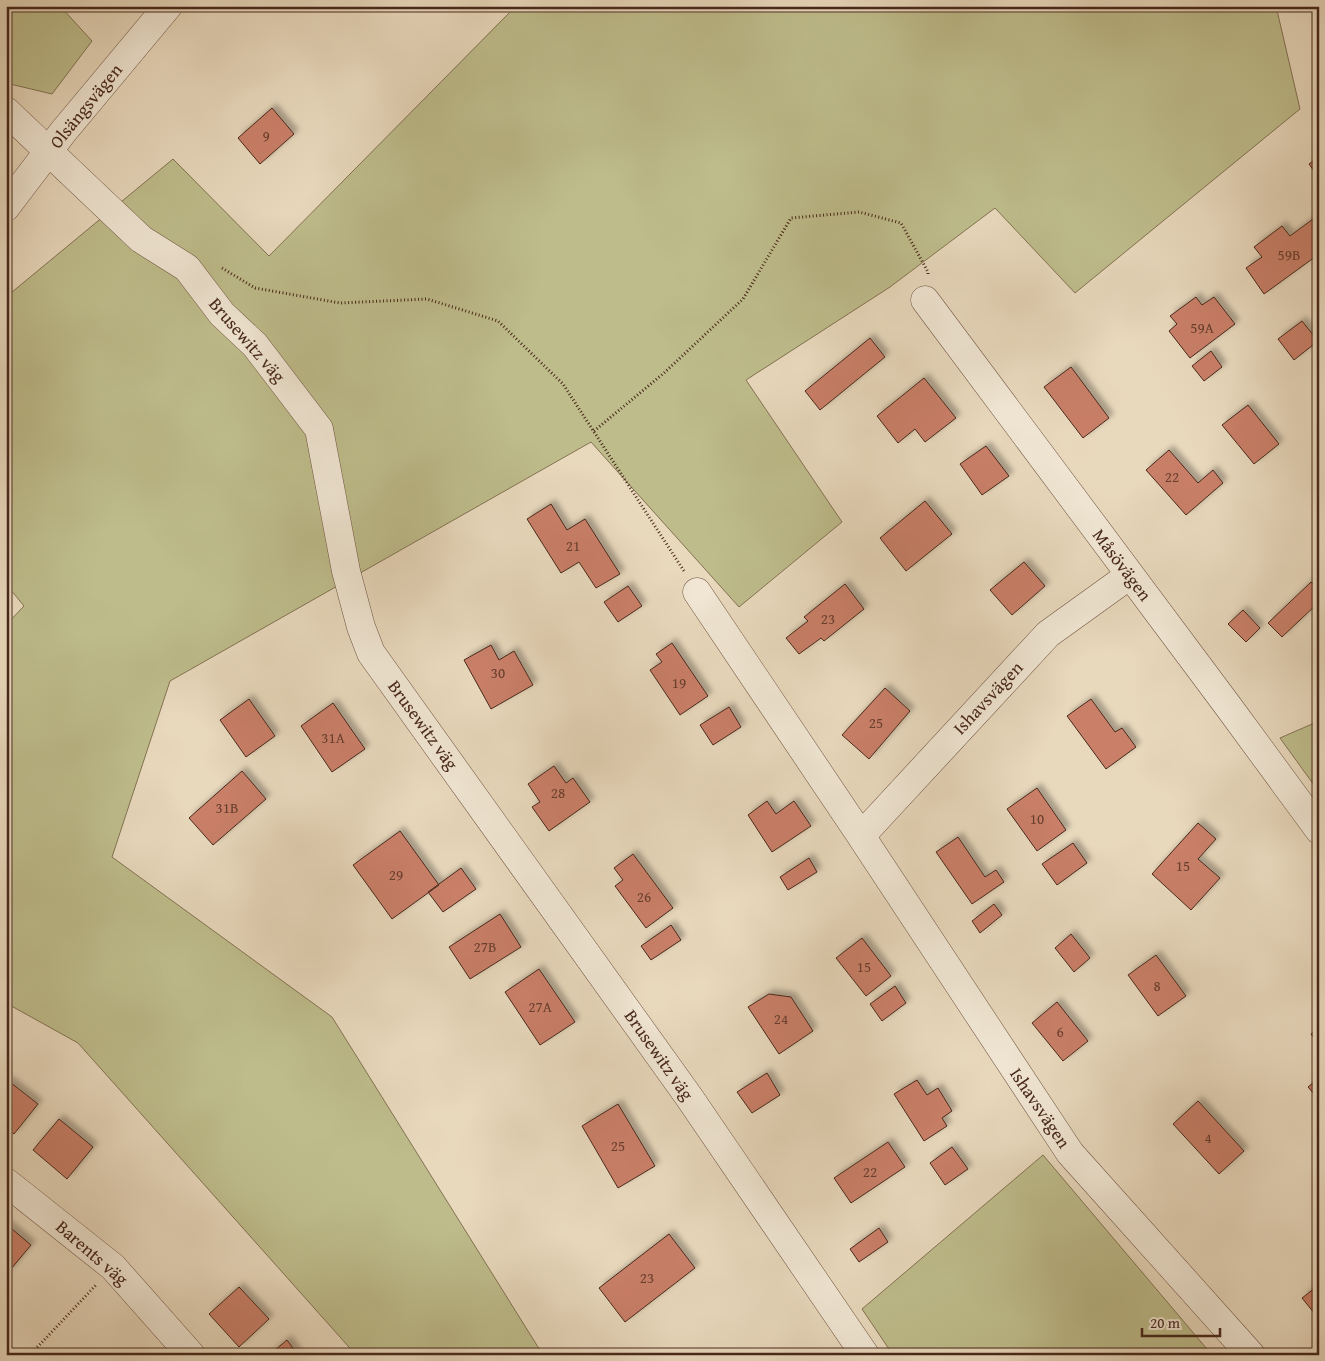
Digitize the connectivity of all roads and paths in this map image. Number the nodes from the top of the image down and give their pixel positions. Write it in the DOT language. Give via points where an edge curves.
graph roads {
  1 [pos="168,6"];
  2 [pos="6,111"];
  3 [pos="48,151"];
  4 [pos="6,207"];
  5 [pos="214,263"];
  6 [pos="925,300"];
  7 [pos="594,431"];
  8 [pos="1130,575"];
  9 [pos="697,592"];
  10 [pos="1319,830"];
  11 [pos="860,836"];
  12 [pos="6,1182"];
  13 [pos="114,1267"];
  14 [pos="30,1355"];
  15 [pos="191,1355"];
  16 [pos="864,1355"];
  17 [pos="1251,1355"];
  1 -- 3 [label="street, Olsängsvägen"];
  2 -- 3 [label="street, Brusewitz väg"];
  3 -- 4 [label="street, Olsängsvägen"];
  3 -- 16 [label="street, Brusewitz väg" via="141,239 188,268 222,314 256,345 319,429 346,570 371,653 689,1097"];
  5 -- 7 [label="path" via="255,288 340,303 426,299 498,321 563,384"];
  6 -- 7 [label="path" via="928,272 901,223 859,212 792,218 743,299 664,373"];
  6 -- 8 [label="street, Måsövägen"];
  7 -- 9 [label="path"];
  8 -- 10 [label="street, Måsövägen"];
  8 -- 11 [label="street, Ishavsvägen" via="1048,634"];
  9 -- 11 [label="street, Ishavsvägen"];
  11 -- 17 [label="street, Ishavsvägen" via="1070,1153"];
  12 -- 13 [label="street, Barents väg"];
  13 -- 14 [label="path"];
  13 -- 15 [label="street, Barents väg"];
}
